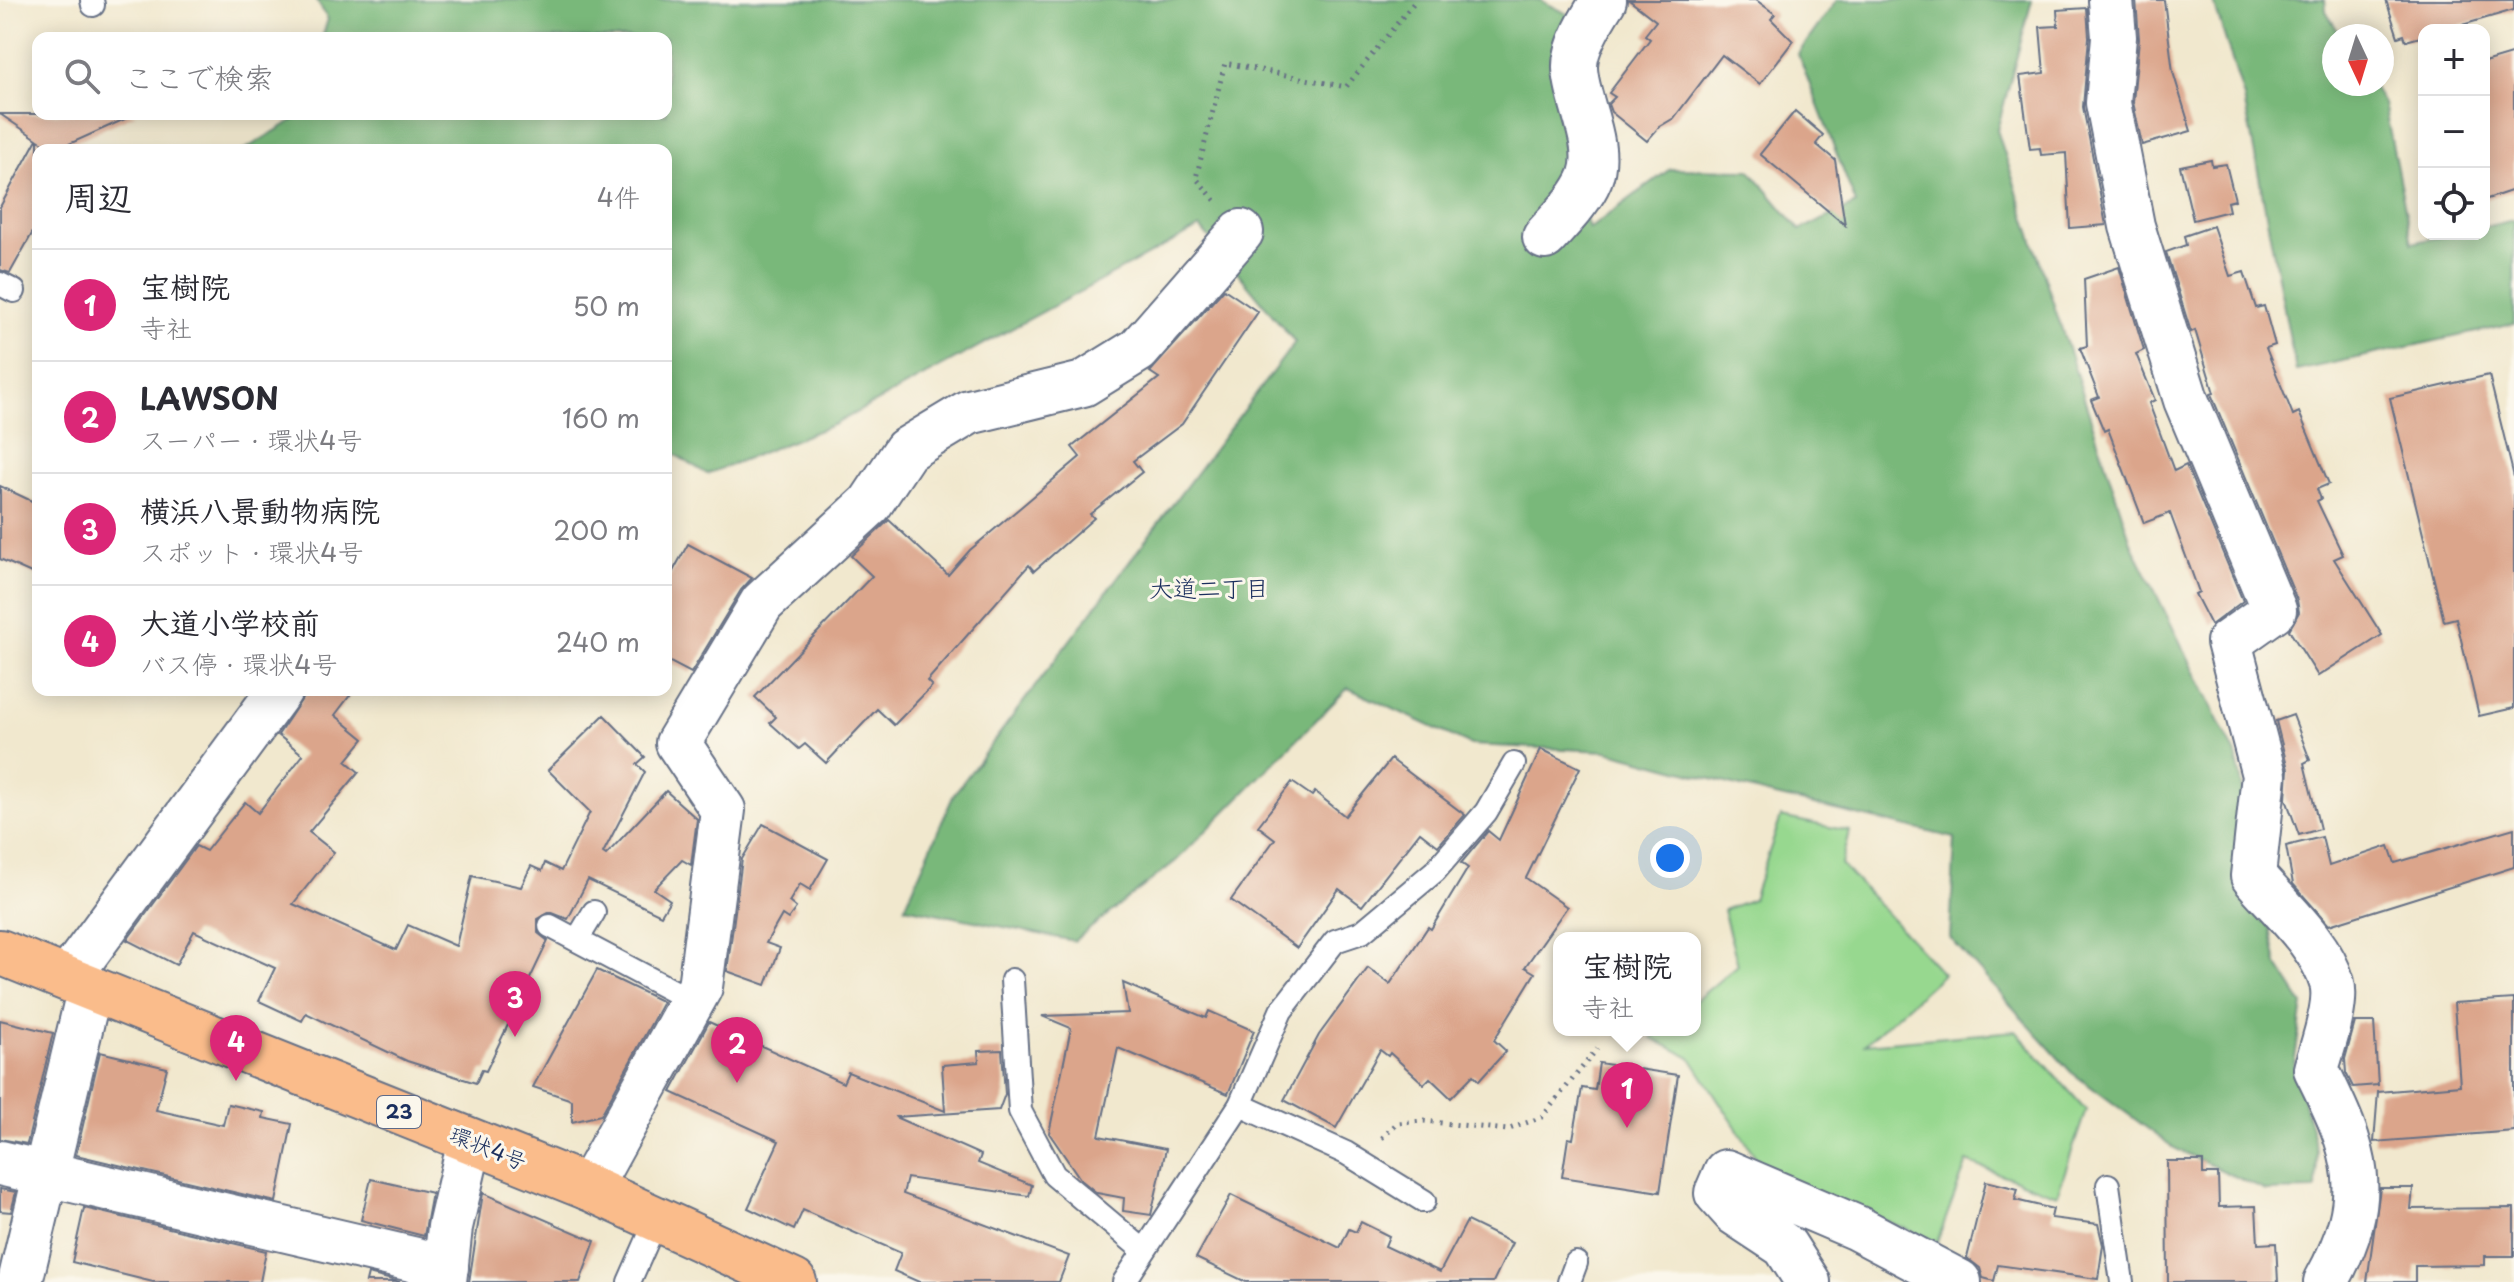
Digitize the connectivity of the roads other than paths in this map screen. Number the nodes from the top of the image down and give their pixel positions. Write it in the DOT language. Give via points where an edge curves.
graph roads {
  1 [pos="1604,0"];
  2 [pos="2111,0"];
  3 [pos="1241,232"];
  4 [pos="1545,237"];
  5 [pos="276,696"];
  6 [pos="1514,764"];
  7 [pos="594,912"];
  8 [pos="550,926"];
  9 [pos="577,940"];
  10 [pos="0,952"];
  11 [pos="1012,980"];
  12 [pos="79,982"];
  13 [pos="692,1001"];
  14 [pos="1240,1105"];
  15 [pos="470,1141"];
  16 [pos="0,1163"];
  17 [pos="45,1174"];
  18 [pos="2108,1185"];
  19 [pos="589,1188"];
  20 [pos="1424,1201"];
  21 [pos="656,1221"];
  22 [pos="1143,1250"];
  23 [pos="445,1274"];
  24 [pos="20,1282"];
  25 [pos="629,1282"];
  26 [pos="794,1282"];
  27 [pos="1124,1282"];
  28 [pos="1808,1282"];
  29 [pos="1959,1282"];
  30 [pos="2122,1282"];
  31 [pos="2326,1282"];
  1 -- 4 [label="street" via="1574,65 1592,153 1591,176"];
  2 -- 31 [label="street" via="2114,37 2108,103 2132,226 2186,400 2274,610 2229,642 2264,775 2253,876 2314,948 2333,984 2316,1069 2347,1132 2358,1188 2347,1244"];
  3 -- 13 [label="street" via="1138,350 1083,384 969,412 906,450 870,504 762,603 678,743 723,810 700,987"];
  5 -- 12 [label="street"];
  6 -- 14 [label="lane" via="1486,812 1435,871 1362,932 1335,941 1281,1011"];
  7 -- 9 [label="lane"];
  8 -- 9 [label="lane"];
  9 -- 13 [label="lane"];
  10 -- 12 [label="main road, 環状4号 / 23"];
  11 -- 22 [label="lane" via="1020,1111 1054,1175"];
  12 -- 15 [label="main road, 環状4号 / 23"];
  12 -- 17 [label="street"];
  13 -- 19 [label="street"];
  14 -- 20 [label="lane" via="1358,1161"];
  14 -- 22 [label="lane"];
  15 -- 19 [label="main road, 環状4号 / 23"];
  15 -- 23 [label="street"];
  16 -- 17 [label="street"];
  17 -- 23 [label="street"];
  17 -- 24 [label="street"];
  18 -- 30 [label="lane"];
  19 -- 21 [label="main road, 環状4号 / 23"];
  21 -- 25 [label="lane"];
  21 -- 26 [label="main road, 環状4号 / 23"];
  22 -- 27 [label="lane"];
  28 -- 29 [label="street" via="1785,1246 1735,1213 1717,1193 1726,1172 1857,1228"];
}
